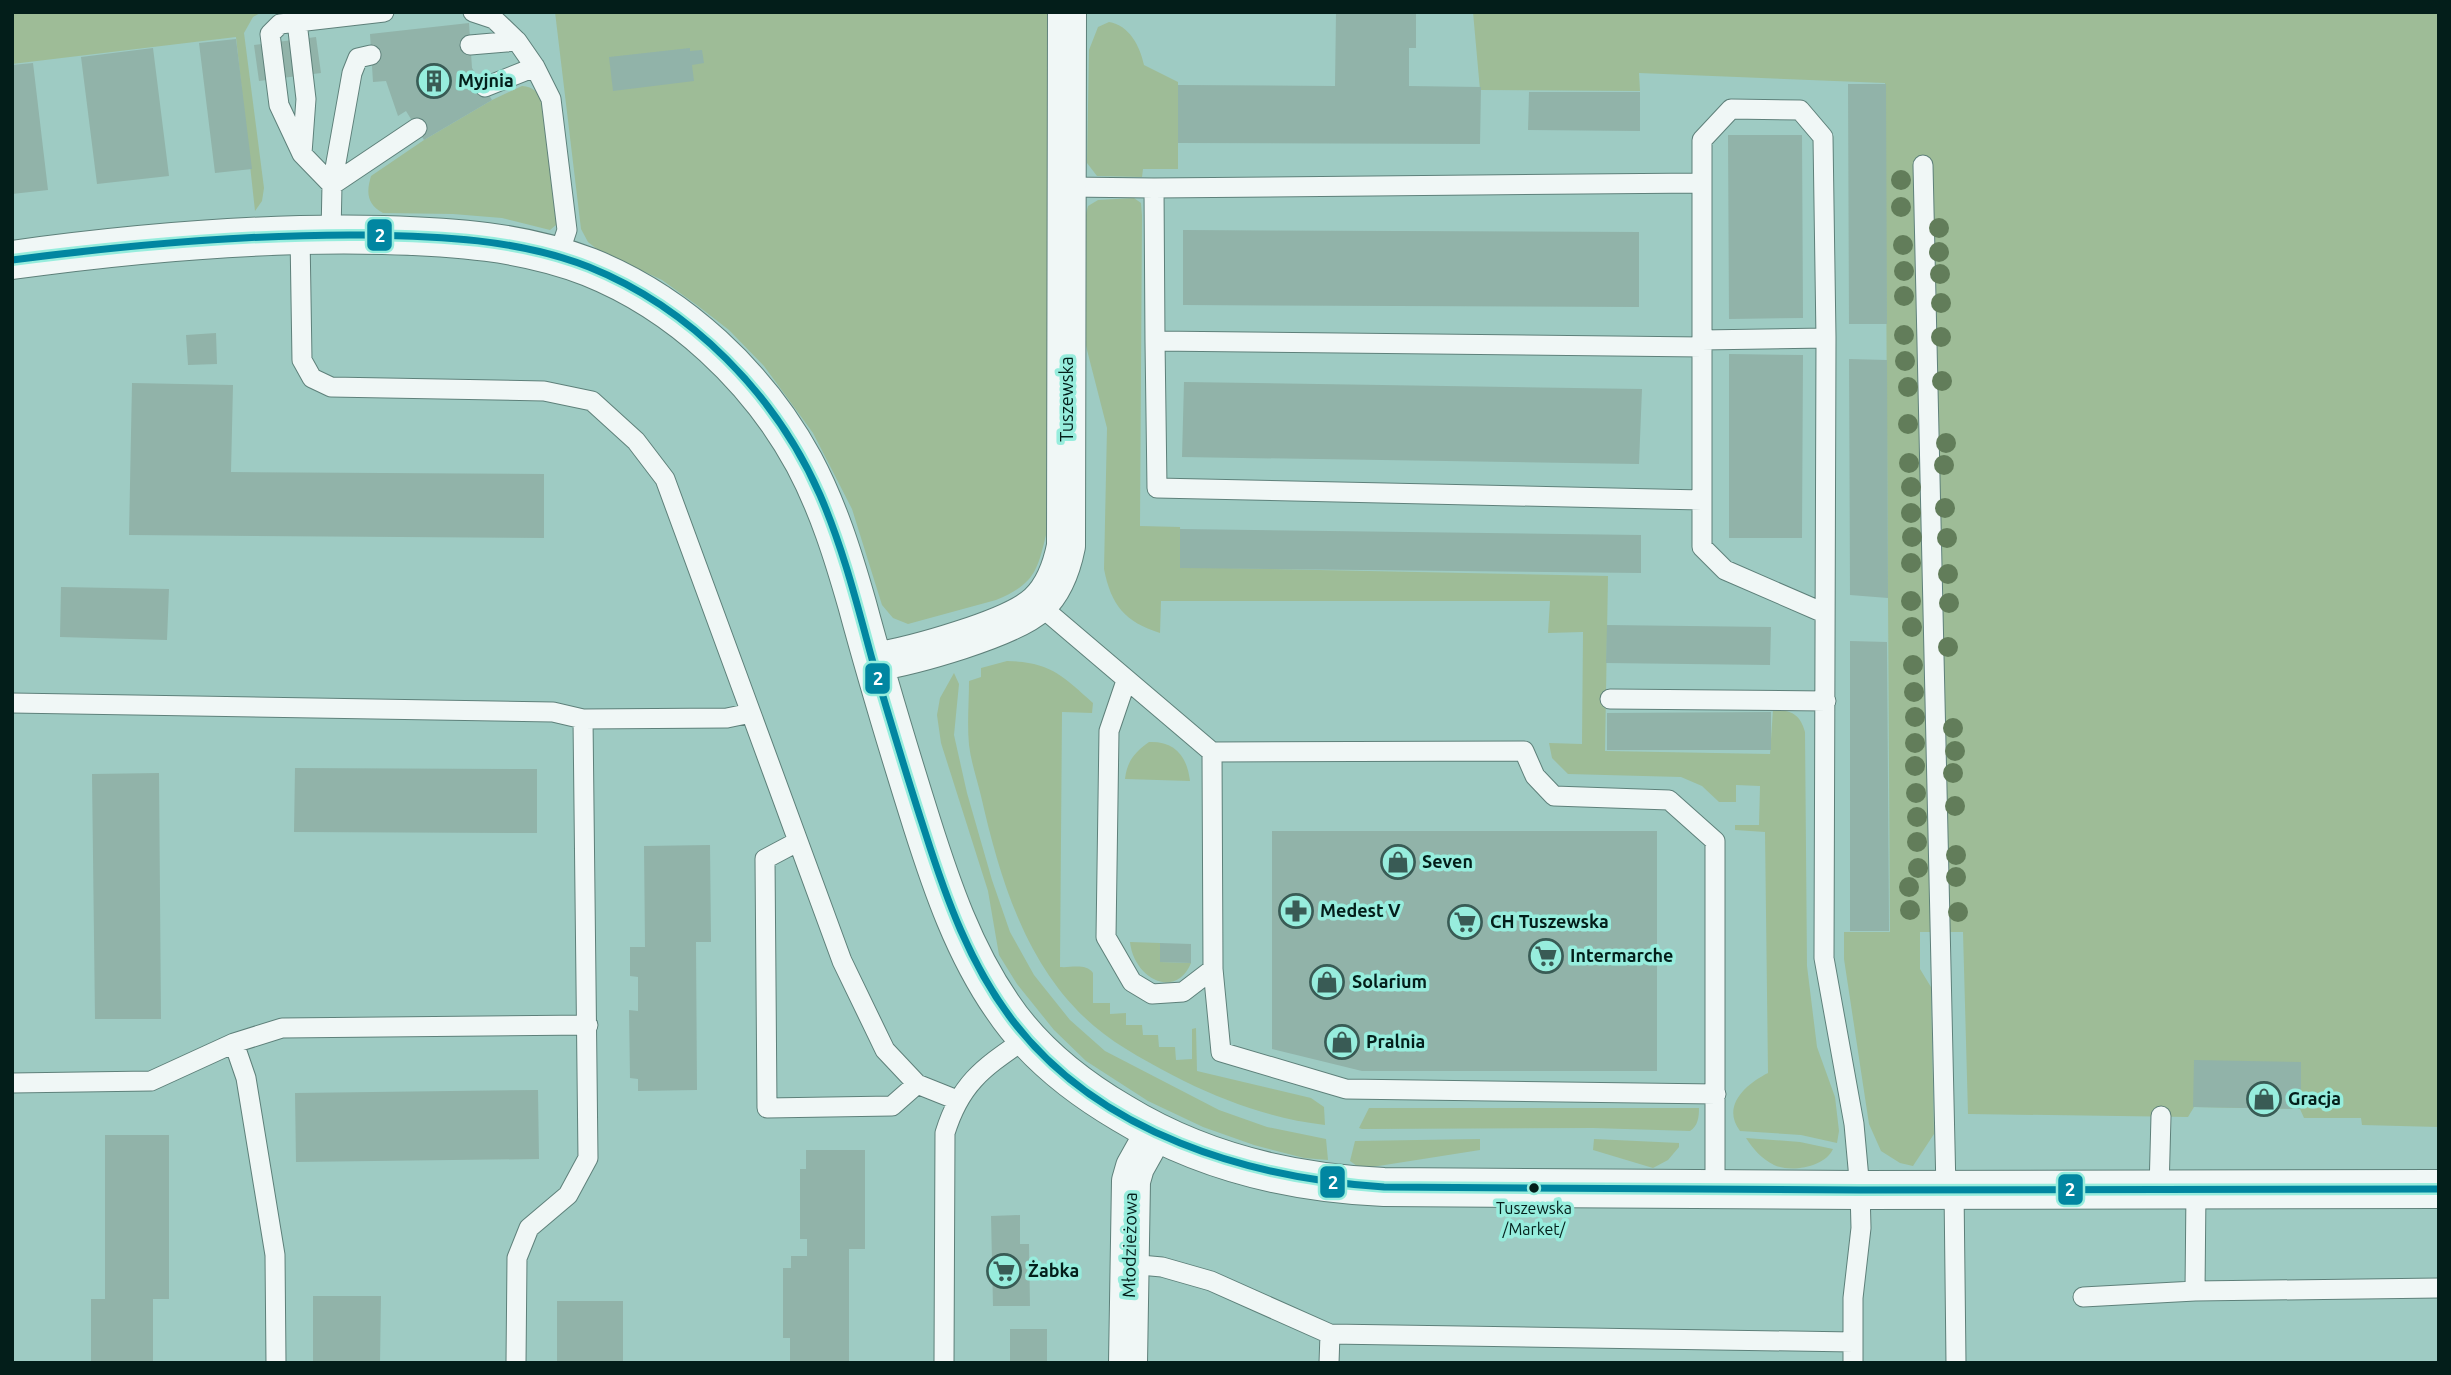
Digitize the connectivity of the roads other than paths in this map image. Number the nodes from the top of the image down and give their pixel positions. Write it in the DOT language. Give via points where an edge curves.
graph roads {
  1 [pos="384,12"];
  2 [pos="473,12"];
  3 [pos="1067,12"];
  4 [pos="297,22"];
  5 [pos="517,41"];
  6 [pos="470,45"];
  7 [pos="371,55"];
  8 [pos="535,68"];
  9 [pos="485,87"];
  10 [pos="416,128"];
  11 [pos="302,154"];
  12 [pos="1923,165"];
  13 [pos="1701,183"];
  14 [pos="332,185"];
  15 [pos="1068,187"];
  16 [pos="1154,188"];
  17 [pos="316,234"];
  18 [pos="558,257"];
  19 [pos="12,260"];
  20 [pos="1826,338"];
  21 [pos="1155,341"];
  22 [pos="1702,344"];
  23 [pos="1702,500"];
  24 [pos="1038,604"];
  25 [pos="1824,613"];
  26 [pos="874,662"];
  27 [pos="1126,681"];
  28 [pos="1610,699"];
  29 [pos="1826,701"];
  30 [pos="12,703"];
  31 [pos="751,712"];
  32 [pos="583,719"];
  33 [pos="1212,752"];
  34 [pos="796,842"];
  35 [pos="1213,969"];
  36 [pos="588,1025"];
  37 [pos="1028,1037"];
  38 [pos="234,1042"];
  39 [pos="12,1083"];
  40 [pos="917,1084"];
  41 [pos="1716,1094"];
  42 [pos="957,1100"];
  43 [pos="2161,1116"];
  44 [pos="1154,1133"];
  45 [pos="1715,1189"];
  46 [pos="2439,1189"];
  47 [pos="1860,1190"];
  48 [pos="1950,1190"];
  49 [pos="2177,1190"];
  50 [pos="1129,1264"];
  51 [pos="2439,1288"];
  52 [pos="2195,1291"];
  53 [pos="2084,1297"];
  54 [pos="1330,1334"];
  55 [pos="1853,1342"];
  56 [pos="276,1363"];
  57 [pos="516,1363"];
  58 [pos="944,1363"];
  59 [pos="1128,1363"];
  60 [pos="1329,1363"];
  61 [pos="1853,1363"];
  62 [pos="1956,1363"];
  1 -- 4 [label="lane"];
  2 -- 5 [label="lane" via="494,19"];
  3 -- 15 [label="street, Tuszewska"];
  4 -- 11 [label="lane" via="306,99"];
  4 -- 11 [label="lane" via="279,24 270,34 279,106"];
  5 -- 6 [label="lane"];
  5 -- 8 [label="lane"];
  7 -- 14 [label="lane" via="358,58 352,74"];
  8 -- 9 [label="lane"];
  8 -- 18 [label="lane" via="551,99 567,230"];
  10 -- 14 [label="lane"];
  11 -- 14 [label="lane"];
  12 -- 48 [label="lane"];
  13 -- 16 [label="lane"];
  13 -- 20 [label="lane" via="1702,140 1731,109 1800,110 1823,136"];
  13 -- 22 [label="lane"];
  14 -- 17 [label="lane"];
  15 -- 16 [label="lane"];
  15 -- 24 [label="street, Tuszewska" via="1066,545 1055,581"];
  16 -- 21 [label="lane"];
  17 -- 18 [label="street" via="478,240"];
  17 -- 19 [label="street" via="197,239"];
  17 -- 31 [label="lane" via="302,360 312,378 331,387 544,391 592,401 636,441 665,480"];
  18 -- 26 [label="street" via="624,283 673,314 704,338 771,412 821,497"];
  20 -- 22 [label="lane"];
  20 -- 25 [label="lane"];
  21 -- 22 [label="lane"];
  21 -- 23 [label="lane" via="1157,488"];
  22 -- 23 [label="lane"];
  23 -- 25 [label="lane" via="1702,547 1725,570"];
  24 -- 26 [label="street, Tuszewska" via="1008,623"];
  24 -- 27 [label="lane"];
  25 -- 29 [label="lane"];
  26 -- 37 [label="street" via="927,840 966,944 1004,1009"];
  27 -- 33 [label="lane"];
  27 -- 35 [label="lane" via="1109,731 1106,937 1132,982 1152,994 1183,992"];
  28 -- 29 [label="lane"];
  29 -- 47 [label="lane" via="1824,958 1854,1124"];
  30 -- 32 [label="lane" via="553,712"];
  31 -- 32 [label="lane" via="727,718"];
  31 -- 34 [label="lane"];
  32 -- 36 [label="lane"];
  33 -- 35 [label="lane"];
  33 -- 41 [label="lane" via="1524,751 1535,776 1554,796 1669,800 1715,841"];
  34 -- 40 [label="lane" via="842,961 885,1050"];
  34 -- 40 [label="lane" via="765,859 767,1108 892,1106"];
  35 -- 41 [label="lane" via="1221,1052 1346,1089"];
  36 -- 38 [label="lane" via="282,1028"];
  36 -- 57 [label="lane" via="588,1157 568,1195 529,1228 517,1258"];
  37 -- 42 [label="lane" via="972,1078"];
  37 -- 44 [label="street" via="1090,1094"];
  38 -- 39 [label="lane" via="151,1081"];
  38 -- 56 [label="lane" via="246,1078 275,1255"];
  40 -- 42 [label="lane"];
  41 -- 45 [label="lane"];
  42 -- 58 [label="lane" via="945,1133"];
  43 -- 49 [label="lane"];
  44 -- 45 [label="street" via="1252,1169 1336,1185"];
  44 -- 50 [label="street, Młodzieżowa" via="1131,1181"];
  45 -- 47 [label="street"];
  46 -- 49 [label="street"];
  47 -- 48 [label="street"];
  47 -- 55 [label="lane"];
  48 -- 49 [label="street"];
  48 -- 62 [label="lane"];
  49 -- 52 [label="lane"];
  50 -- 54 [label="lane" via="1162,1266 1211,1281"];
  50 -- 59 [label="street, Młodzieżowa"];
  51 -- 52 [label="lane"];
  52 -- 53 [label="lane"];
  54 -- 55 [label="lane"];
  54 -- 60 [label="lane"];
  55 -- 61 [label="lane"];
}
